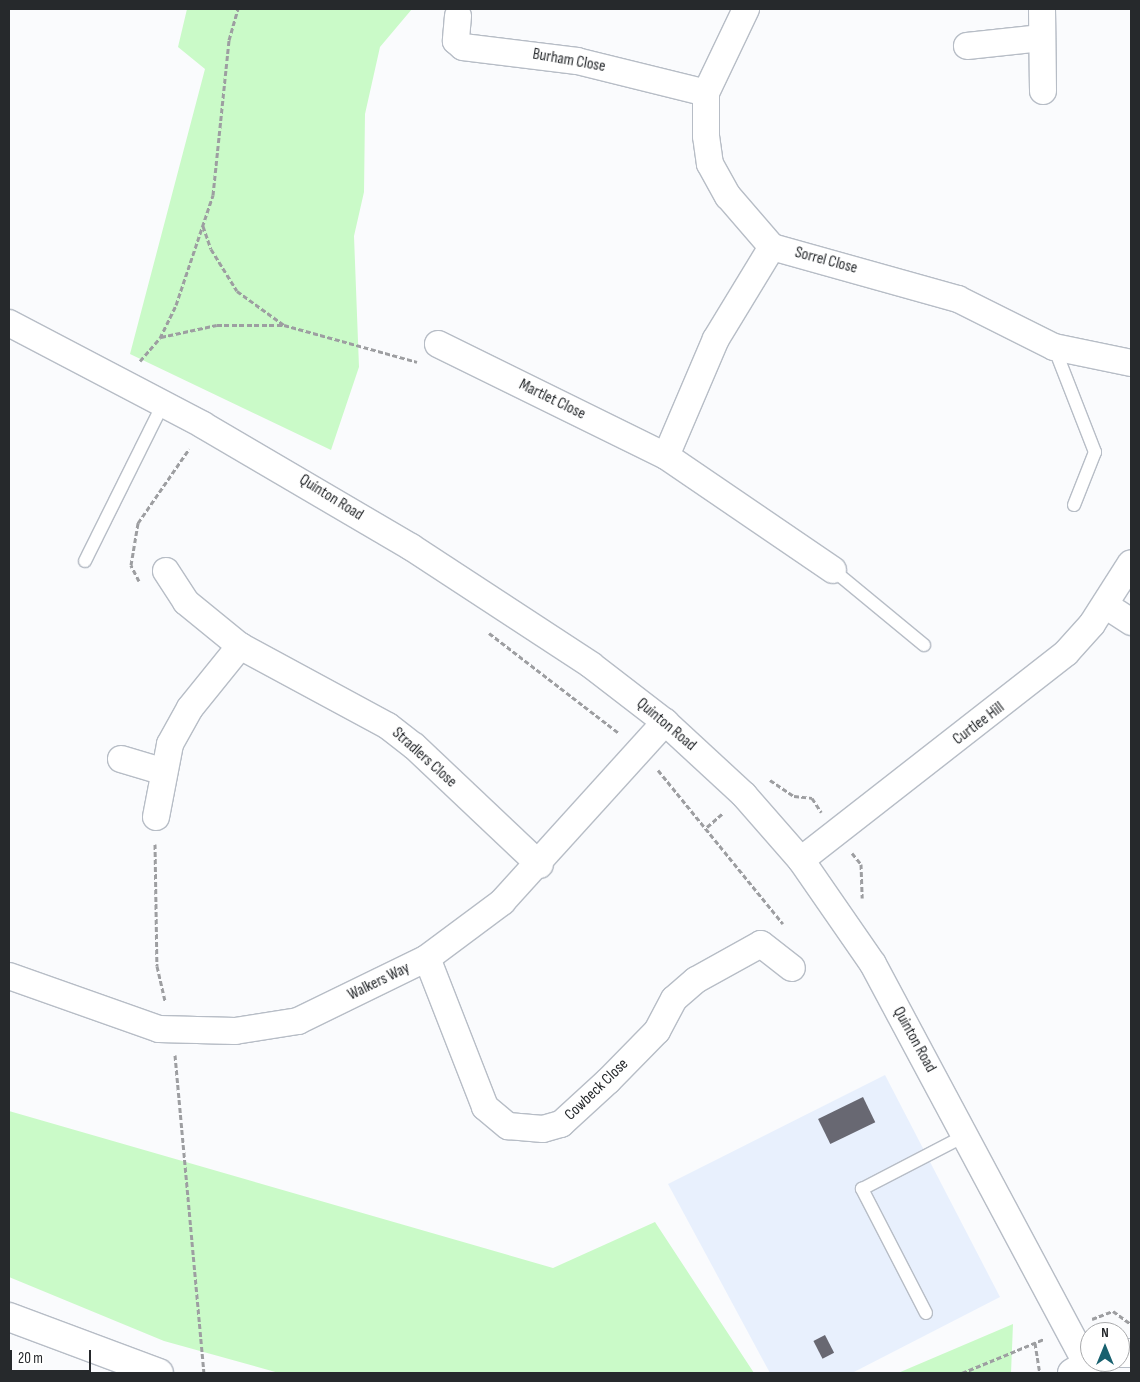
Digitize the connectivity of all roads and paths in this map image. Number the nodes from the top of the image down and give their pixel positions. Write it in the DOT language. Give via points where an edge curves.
graph roads {
  1 [pos="238,9"];
  2 [pos="746,9"];
  3 [pos="1042,9"];
  4 [pos="458,16"];
  5 [pos="1042,38"];
  6 [pos="968,46"];
  7 [pos="1043,91"];
  8 [pos="706,93"];
  9 [pos="203,225"];
  10 [pos="772,247"];
  11 [pos="9,323"];
  12 [pos="284,326"];
  13 [pos="160,338"];
  14 [pos="438,344"];
  15 [pos="1054,347"];
  16 [pos="1131,364"];
  17 [pos="125,383"];
  18 [pos="163,404"];
  19 [pos="203,425"];
  20 [pos="666,456"];
  21 [pos="1074,505"];
  22 [pos="84,561"];
  23 [pos="1131,563"];
  24 [pos="833,570"];
  25 [pos="166,571"];
  26 [pos="145,589"];
  27 [pos="1105,605"];
  28 [pos="1131,622"];
  29 [pos="482,628"];
  30 [pos="924,645"];
  31 [pos="240,646"];
  32 [pos="665,722"];
  33 [pos="639,752"];
  34 [pos="121,759"];
  35 [pos="161,771"];
  36 [pos="156,817"];
  37 [pos="801,860"];
  38 [pos="540,865"];
  39 [pos="790,933"];
  40 [pos="427,958"];
  41 [pos="792,968"];
  42 [pos="9,976"];
  43 [pos="172,1030"];
  44 [pos="966,1135"];
  45 [pos="926,1313"];
  46 [pos="9,1317"];
  47 [pos="1035,1343"];
  48 [pos="1080,1360"];
  49 [pos="159,1373"];
  50 [pos="204,1373"];
  51 [pos="1040,1373"];
  1 -- 9 [label="path" via="228,40 217,173"];
  2 -- 8 [label="street, Sorrel Close"];
  3 -- 5 [label="street"];
  4 -- 8 [label="street, Burham Close" via="456,41 463,47 561,58"];
  5 -- 6 [label="street"];
  5 -- 7 [label="street"];
  8 -- 10 [label="street, Sorrel Close" via="710,164 746,221"];
  9 -- 12 [label="path" via="211,250 237,291"];
  9 -- 13 [label="path"];
  10 -- 15 [label="street, Sorrel Close" via="958,299"];
  10 -- 20 [label="street" via="716,339"];
  11 -- 17 [label="street, Quinton Road"];
  12 -- 13 [label="path" via="216,324"];
  12 -- 14 [label="path" via="409,363 426,360"];
  13 -- 17 [label="path"];
  14 -- 20 [label="street, Martlet Close"];
  15 -- 16 [label="street, Sorrel Close"];
  15 -- 21 [label="lane" via="1095,452"];
  17 -- 18 [label="street, Quinton Road"];
  18 -- 19 [label="street, Quinton Road"];
  18 -- 22 [label="lane"];
  19 -- 26 [label="path" via="138,523 132,542 131,565"];
  19 -- 32 [label="street, Quinton Road" via="411,547 591,665"];
  20 -- 24 [label="street, Martlet Close"];
  23 -- 27 [label="street, Curtlee Hill"];
  24 -- 30 [label="lane"];
  25 -- 31 [label="street, Stradlers Close" via="186,602"];
  27 -- 28 [label="street"];
  27 -- 37 [label="street, Curtlee Hill" via="1066,653 1039,677"];
  29 -- 33 [label="path" via="599,715"];
  31 -- 35 [label="street" via="190,708"];
  31 -- 38 [label="street, Stradlers Close" via="388,726"];
  32 -- 33 [label="street, Walkers Way"];
  32 -- 37 [label="street, Quinton Road" via="744,795"];
  33 -- 38 [label="street, Walkers Way"];
  33 -- 39 [label="path" via="678,790"];
  34 -- 35 [label="street"];
  35 -- 36 [label="street"];
  36 -- 43 [label="path" via="157,966"];
  37 -- 44 [label="street, Quinton Road" via="873,964"];
  38 -- 40 [label="street, Walkers Way" via="502,902"];
  40 -- 41 [label="street, Cowbeck Close" via="485,1107 508,1126 543,1129 561,1124 608,1082 657,1031 674,999 696,980 761,944"];
  40 -- 43 [label="street, Walkers Way" via="298,1021 235,1031"];
  42 -- 43 [label="street, Walkers Way"];
  43 -- 50 [label="path"];
  44 -- 45 [label="lane" via="862,1189"];
  44 -- 48 [label="street, Quinton Road"];
  46 -- 49 [label="street"];
  47 -- 51 [label="path"];
}
